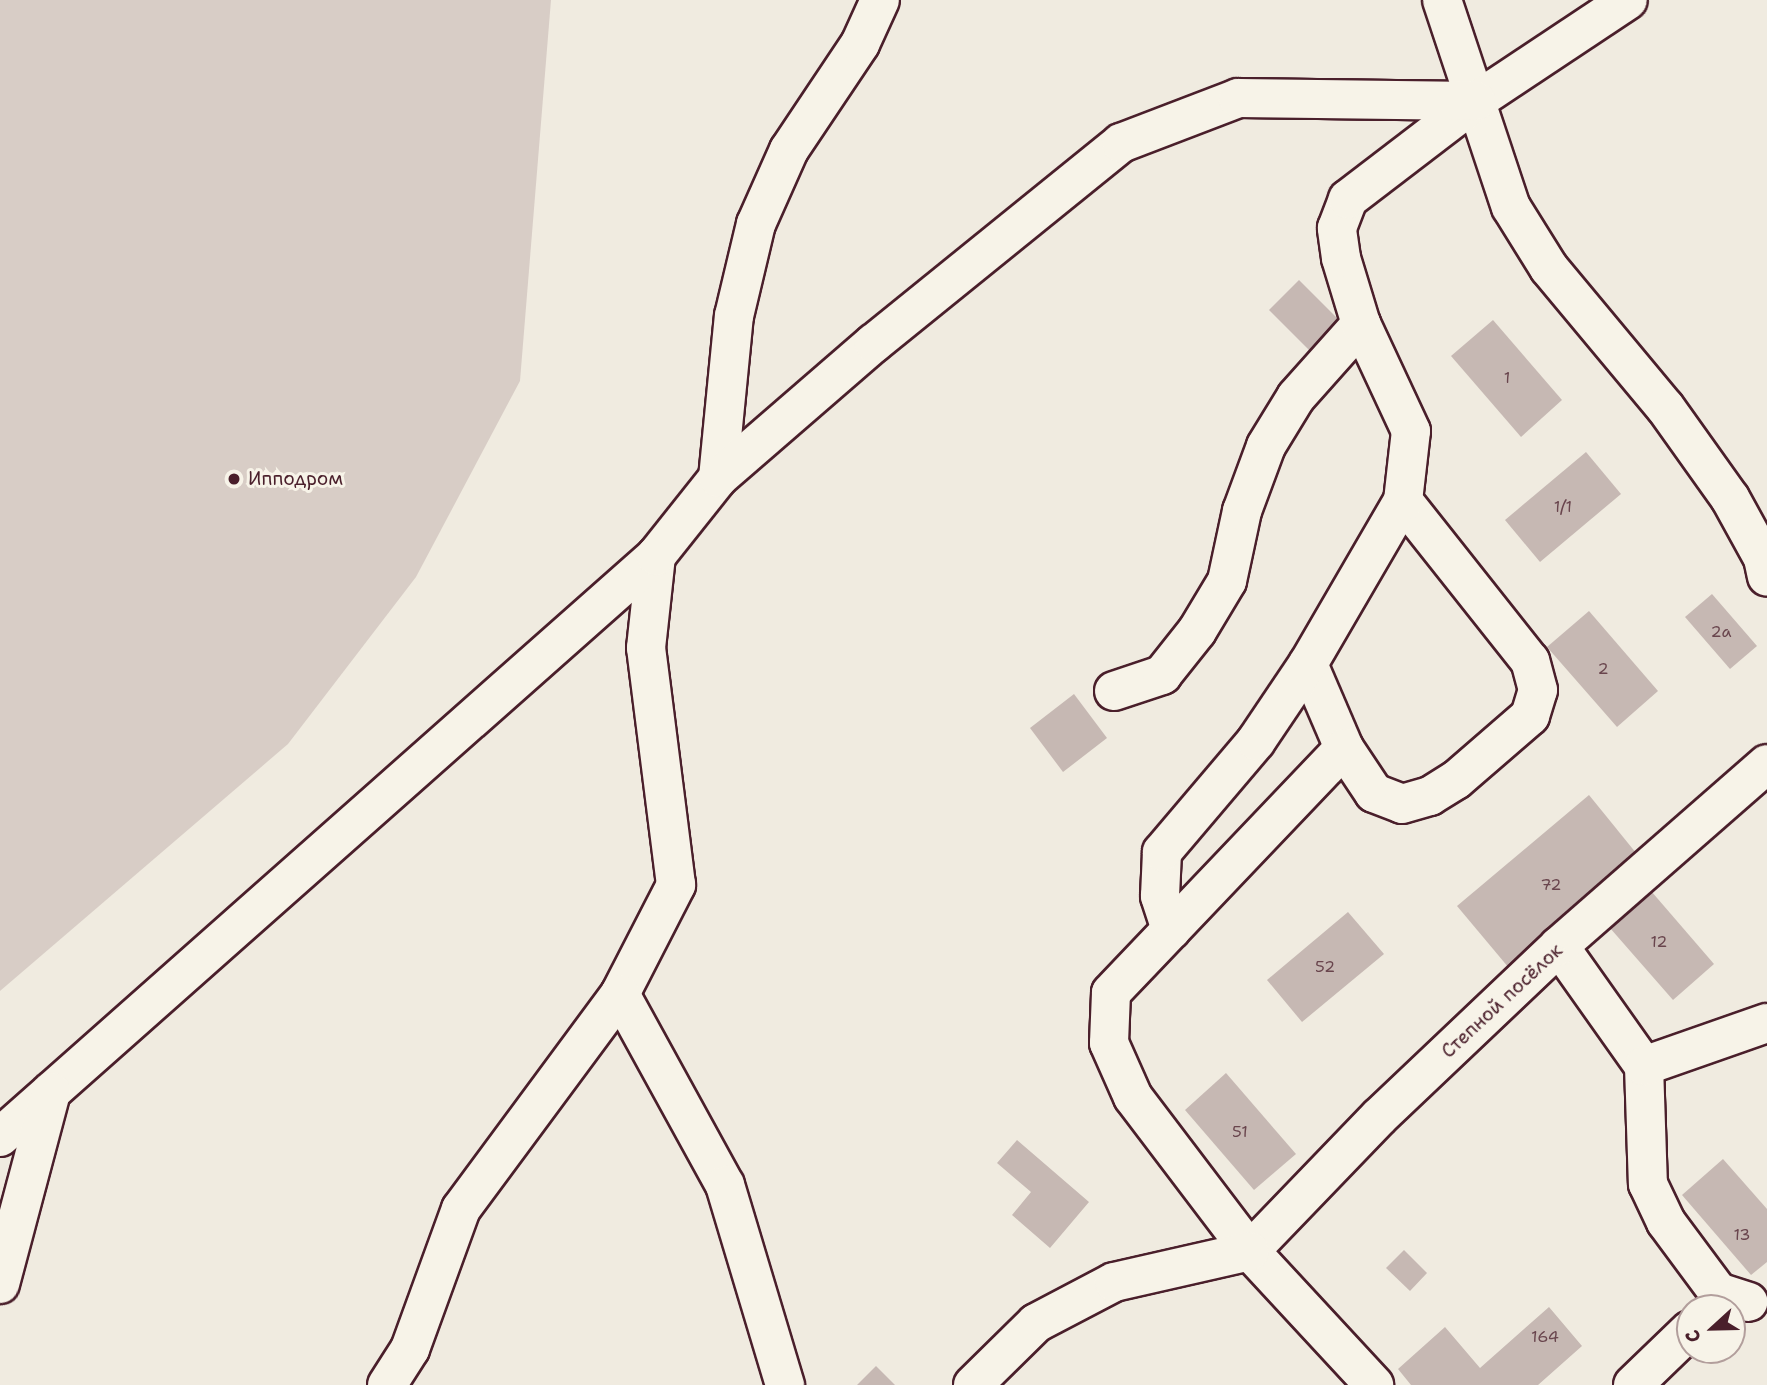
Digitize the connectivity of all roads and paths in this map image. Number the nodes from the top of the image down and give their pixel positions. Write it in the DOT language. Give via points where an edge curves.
graph roads {
  1 [pos="880,0"];
  2 [pos="1443,0"];
  3 [pos="1628,0"];
  4 [pos="1476,101"];
  5 [pos="1361,324"];
  6 [pos="718,478"];
  7 [pos="1403,502"];
  8 [pos="656,556"];
  9 [pos="1767,577"];
  10 [pos="1308,664"];
  11 [pos="1114,691"];
  12 [pos="1344,748"];
  13 [pos="1767,764"];
  14 [pos="1171,930"];
  15 [pos="1559,946"];
  16 [pos="620,994"];
  17 [pos="1767,1023"];
  18 [pos="1644,1066"];
  19 [pos="51,1092"];
  20 [pos="0,1137"];
  21 [pos="1250,1251"];
  22 [pos="0,1284"];
  23 [pos="1749,1301"];
  24 [pos="1676,1344"];
  25 [pos="387,1385"];
  26 [pos="785,1385"];
  27 [pos="973,1385"];
  28 [pos="1374,1385"];
  29 [pos="1633,1385"];
  1 -- 6 [label="street" via="860,44 789,150 756,224 734,316"];
  2 -- 4 [label="street"];
  3 -- 4 [label="street"];
  4 -- 5 [label="street" via="1349,200 1337,228 1340,258"];
  4 -- 6 [label="street" via="1238,99 1122,143 874,343"];
  4 -- 9 [label="street" via="1511,207 1549,268 1665,407 1730,498 1763,558"];
  5 -- 7 [label="street" via="1411,431"];
  5 -- 11 [label="street" via="1296,397 1266,446 1242,511 1227,581 1197,631 1162,676"];
  6 -- 8 [label="street"];
  7 -- 10 [label="street"];
  7 -- 12 [label="street" via="1530,661 1538,690 1530,716 1456,780 1430,796 1402,804 1374,793"];
  8 -- 16 [label="street" via="646,648 676,885"];
  8 -- 19 [label="street"];
  10 -- 12 [label="street"];
  10 -- 14 [label="street" via="1256,741 1162,852 1160,896"];
  12 -- 14 [label="street"];
  13 -- 15 [label="street, Степной посёлок"];
  14 -- 21 [label="street" via="1111,993 1109,1043 1133,1097"];
  15 -- 18 [label="street"];
  15 -- 21 [label="street, Степной посёлок" via="1379,1117"];
  16 -- 25 [label="street" via="461,1209 410,1349"];
  16 -- 26 [label="street" via="725,1185"];
  17 -- 18 [label="street"];
  18 -- 23 [label="street" via="1648,1184 1666,1222 1718,1292"];
  19 -- 20 [label="street"];
  19 -- 22 [label="street"];
  21 -- 27 [label="street" via="1114,1282 1036,1323"];
  21 -- 28 [label="street"];
  24 -- 29 [label="street"];
}
